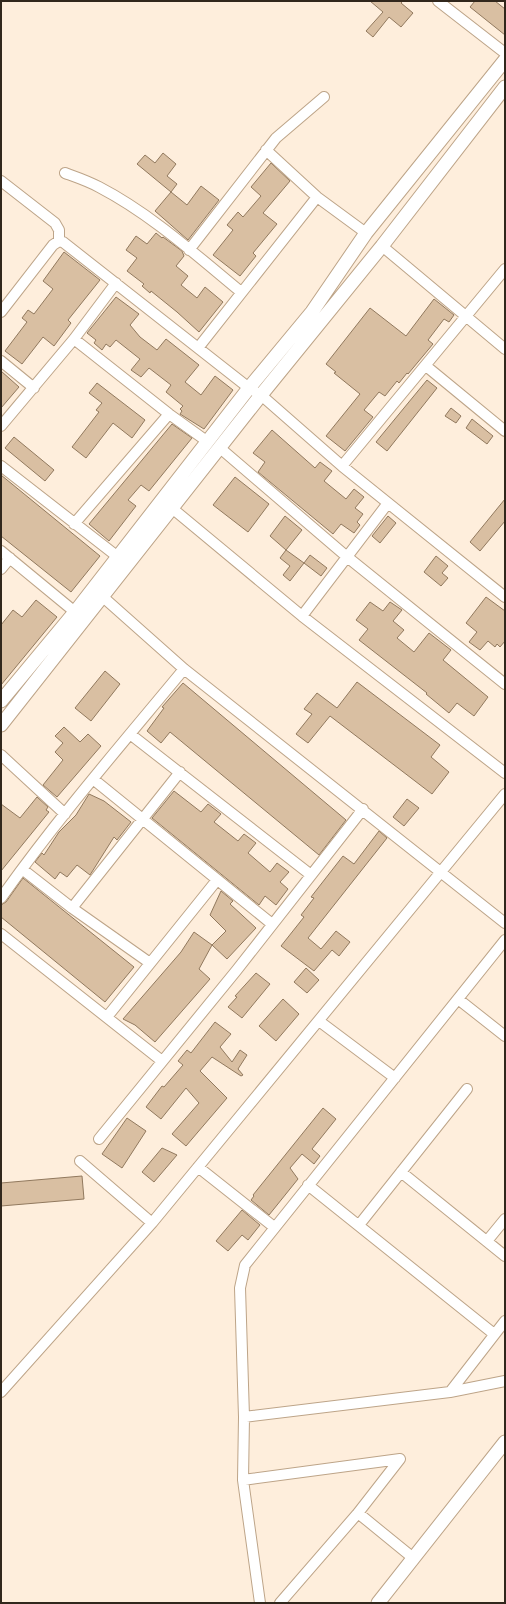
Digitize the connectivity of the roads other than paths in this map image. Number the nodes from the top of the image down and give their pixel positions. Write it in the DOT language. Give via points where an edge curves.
graph roads {
  1 [pos="438,1"];
  2 [pos="505,53"];
  3 [pos="505,60"];
  4 [pos="505,87"];
  5 [pos="324,97"];
  6 [pos="266,150"];
  7 [pos="65,173"];
  8 [pos="1,181"];
  9 [pos="317,197"];
  10 [pos="366,233"];
  11 [pos="59,242"];
  12 [pos="382,246"];
  13 [pos="189,250"];
  14 [pos="505,270"];
  15 [pos="116,283"];
  16 [pos="241,292"];
  17 [pos="1,312"];
  18 [pos="466,317"];
  19 [pos="74,339"];
  20 [pos="198,348"];
  21 [pos="505,349"];
  22 [pos="1,361"];
  23 [pos="426,366"];
  24 [pos="34,388"];
  25 [pos="249,388"];
  26 [pos="261,395"];
  27 [pos="169,414"];
  28 [pos="1,426"];
  29 [pos="505,431"];
  30 [pos="208,442"];
  31 [pos="220,448"];
  32 [pos="1,466"];
  33 [pos="342,466"];
  34 [pos="388,503"];
  35 [pos="173,510"];
  36 [pos="74,524"];
  37 [pos="1,551"];
  38 [pos="346,556"];
  39 [pos="118,557"];
  40 [pos="10,558"];
  41 [pos="1,569"];
  42 [pos="104,597"];
  43 [pos="505,597"];
  44 [pos="75,612"];
  45 [pos="302,616"];
  46 [pos="184,669"];
  47 [pos="505,684"];
  48 [pos="1,700"];
  49 [pos="1,725"];
  50 [pos="130,734"];
  51 [pos="1,755"];
  52 [pos="503,768"];
  53 [pos="180,772"];
  54 [pos="93,779"];
  55 [pos="505,794"];
  56 [pos="363,809"];
  57 [pos="65,814"];
  58 [pos="143,820"];
  59 [pos="22,869"];
  60 [pos="440,872"];
  61 [pos="311,875"];
  62 [pos="217,880"];
  63 [pos="1,898"];
  64 [pos="72,908"];
  65 [pos="505,923"];
  66 [pos="272,924"];
  67 [pos="1,934"];
  68 [pos="505,940"];
  69 [pos="150,962"];
  70 [pos="458,999"];
  71 [pos="107,1017"];
  72 [pos="319,1021"];
  73 [pos="505,1036"];
  74 [pos="162,1061"];
  75 [pos="394,1078"];
  76 [pos="467,1089"];
  77 [pos="99,1139"];
  78 [pos="80,1161"];
  79 [pos="198,1167"];
  80 [pos="401,1172"];
  81 [pos="308,1185"];
  82 [pos="505,1219"];
  83 [pos="152,1223"];
  84 [pos="359,1225"];
  85 [pos="274,1228"];
  86 [pos="487,1241"];
  87 [pos="505,1256"];
  88 [pos="505,1321"];
  89 [pos="494,1334"];
  90 [pos="505,1381"];
  91 [pos="1,1392"];
  92 [pos="450,1392"];
  93 [pos="244,1417"];
  94 [pos="505,1442"];
  95 [pos="243,1480"];
  96 [pos="358,1513"];
  97 [pos="412,1558"];
  98 [pos="260,1603"];
  99 [pos="280,1603"];
  100 [pos="378,1603"];
  1 -- 2 [label="street"];
  3 -- 10 [label="street"];
  4 -- 12 [label="street"];
  5 -- 6 [label="street" via="276,138"];
  6 -- 9 [label="street"];
  6 -- 13 [label="street"];
  7 -- 13 [label="street" via="122,199"];
  8 -- 11 [label="street" via="54,224 58,230"];
  9 -- 10 [label="street"];
  9 -- 16 [label="street"];
  10 -- 25 [label="street" via="312,312"];
  11 -- 15 [label="street" via="63,242"];
  11 -- 17 [label="street" via="53,245"];
  12 -- 18 [label="street"];
  12 -- 26 [label="street"];
  13 -- 16 [label="street"];
  14 -- 18 [label="street"];
  15 -- 19 [label="street"];
  15 -- 20 [label="street"];
  16 -- 20 [label="street"];
  18 -- 21 [label="street"];
  18 -- 23 [label="street"];
  19 -- 24 [label="street"];
  19 -- 27 [label="street"];
  20 -- 25 [label="street"];
  22 -- 24 [label="street"];
  23 -- 29 [label="street"];
  23 -- 33 [label="street"];
  24 -- 28 [label="street"];
  25 -- 26 [label="street"];
  25 -- 30 [label="street"];
  26 -- 31 [label="street"];
  26 -- 33 [label="street"];
  27 -- 30 [label="street"];
  27 -- 36 [label="street"];
  30 -- 39 [label="street"];
  31 -- 35 [label="street"];
  31 -- 38 [label="street"];
  32 -- 36 [label="street"];
  33 -- 34 [label="street"];
  34 -- 38 [label="street"];
  34 -- 43 [label="street"];
  35 -- 42 [label="street"];
  35 -- 45 [label="street"];
  36 -- 39 [label="street"];
  37 -- 40 [label="street"];
  38 -- 45 [label="street"];
  38 -- 47 [label="street"];
  39 -- 44 [label="street"];
  40 -- 41 [label="street"];
  40 -- 44 [label="street"];
  42 -- 46 [label="street"];
  42 -- 49 [label="street"];
  44 -- 48 [label="street"];
  45 -- 52 [label="street"];
  46 -- 50 [label="street"];
  46 -- 56 [label="street"];
  50 -- 53 [label="street"];
  50 -- 54 [label="street"];
  51 -- 57 [label="street"];
  53 -- 58 [label="street"];
  53 -- 61 [label="street"];
  54 -- 57 [label="street"];
  54 -- 58 [label="street"];
  55 -- 60 [label="street"];
  56 -- 60 [label="street"];
  56 -- 61 [label="street"];
  57 -- 59 [label="street"];
  58 -- 62 [label="street"];
  58 -- 64 [label="street"];
  59 -- 63 [label="street"];
  59 -- 64 [label="street"];
  60 -- 65 [label="street"];
  60 -- 72 [label="street"];
  61 -- 66 [label="street"];
  62 -- 66 [label="street"];
  62 -- 69 [label="street"];
  64 -- 69 [label="street"];
  66 -- 74 [label="street"];
  67 -- 71 [label="street"];
  68 -- 70 [label="street"];
  69 -- 71 [label="street"];
  70 -- 73 [label="street"];
  70 -- 75 [label="street"];
  71 -- 74 [label="street"];
  72 -- 75 [label="street"];
  72 -- 79 [label="street"];
  74 -- 77 [label="street"];
  75 -- 81 [label="street"];
  76 -- 80 [label="street"];
  78 -- 83 [label="street"];
  79 -- 83 [label="street"];
  79 -- 85 [label="street"];
  80 -- 84 [label="street"];
  80 -- 86 [label="street"];
  81 -- 84 [label="street"];
  81 -- 85 [label="street"];
  82 -- 86 [label="street"];
  83 -- 91 [label="street"];
  84 -- 89 [label="street"];
  85 -- 93 [label="street" via="242,1272 240,1288"];
  86 -- 87 [label="street"];
  88 -- 89 [label="street"];
  89 -- 92 [label="street"];
  90 -- 92 [label="street"];
  92 -- 93 [label="street"];
  93 -- 95 [label="street"];
  94 -- 97 [label="street"];
  95 -- 96 [label="street" via="400,1459"];
  95 -- 98 [label="street"];
  96 -- 97 [label="street"];
  96 -- 99 [label="street"];
  97 -- 100 [label="street"];
}
